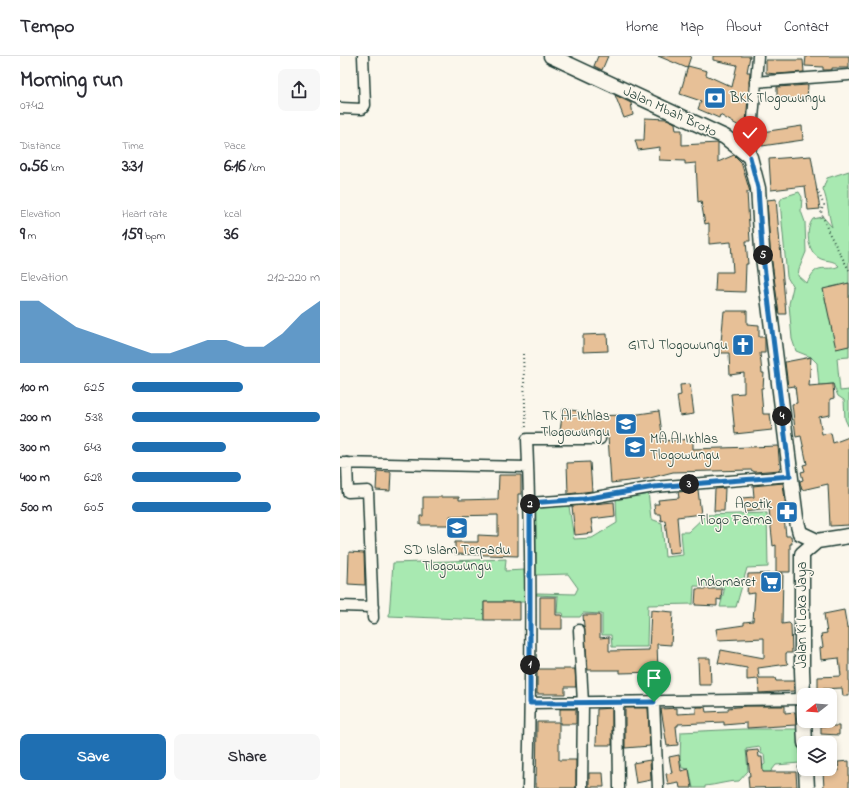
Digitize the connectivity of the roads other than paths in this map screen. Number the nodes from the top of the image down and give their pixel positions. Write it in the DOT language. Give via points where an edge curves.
graph roads {
  1 [pos="363,56"];
  2 [pos="550,56"];
  3 [pos="758,56"];
  4 [pos="849,75"];
  5 [pos="755,82"];
  6 [pos="340,108"];
  7 [pos="750,157"];
  8 [pos="600,439"];
  9 [pos="344,463"];
  10 [pos="528,467"];
  11 [pos="790,476"];
  12 [pos="344,492"];
  13 [pos="530,503"];
  14 [pos="800,534"];
  15 [pos="849,536"];
  16 [pos="817,541"];
  17 [pos="802,554"];
  18 [pos="340,606"];
  19 [pos="373,607"];
  20 [pos="373,618"];
  21 [pos="578,630"];
  22 [pos="803,688"];
  23 [pos="797,699"];
  24 [pos="618,702"];
  25 [pos="654,702"];
  26 [pos="530,703"];
  27 [pos="583,703"];
  28 [pos="806,776"];
  29 [pos="528,788"];
  30 [pos="582,788"];
  31 [pos="619,788"];
  32 [pos="658,788"];
  33 [pos="807,788"];
  1 -- 6 [label="street" via="365,105 362,109"];
  2 -- 7 [label="main road, Jalan Mbah Broto" via="725,137"];
  3 -- 5 [label="street"];
  4 -- 5 [label="street"];
  5 -- 7 [label="street"];
  7 -- 11 [label="main road" via="758,188 762,249"];
  8 -- 10 [label="street" via="527,440"];
  9 -- 10 [label="street"];
  9 -- 12 [label="street"];
  10 -- 13 [label="street"];
  11 -- 13 [label="street" via="654,487 584,499"];
  11 -- 14 [label="main road"];
  12 -- 19 [label="street" via="368,491"];
  13 -- 26 [label="street"];
  14 -- 16 [label="main road"];
  14 -- 17 [label="main road"];
  15 -- 16 [label="main road"];
  16 -- 17 [label="main road, Jalan Ki Loka Jaya"];
  17 -- 22 [label="main road, Jalan Ki Loka Jaya"];
  18 -- 19 [label="street"];
  19 -- 20 [label="street"];
  21 -- 27 [label="street"];
  23 -- 25 [label="street"];
  24 -- 25 [label="street"];
  24 -- 27 [label="street"];
  24 -- 31 [label="street"];
  25 -- 32 [label="street"];
  26 -- 27 [label="street"];
  26 -- 29 [label="street"];
  27 -- 30 [label="street"];
  28 -- 33 [label="main road"];
}
